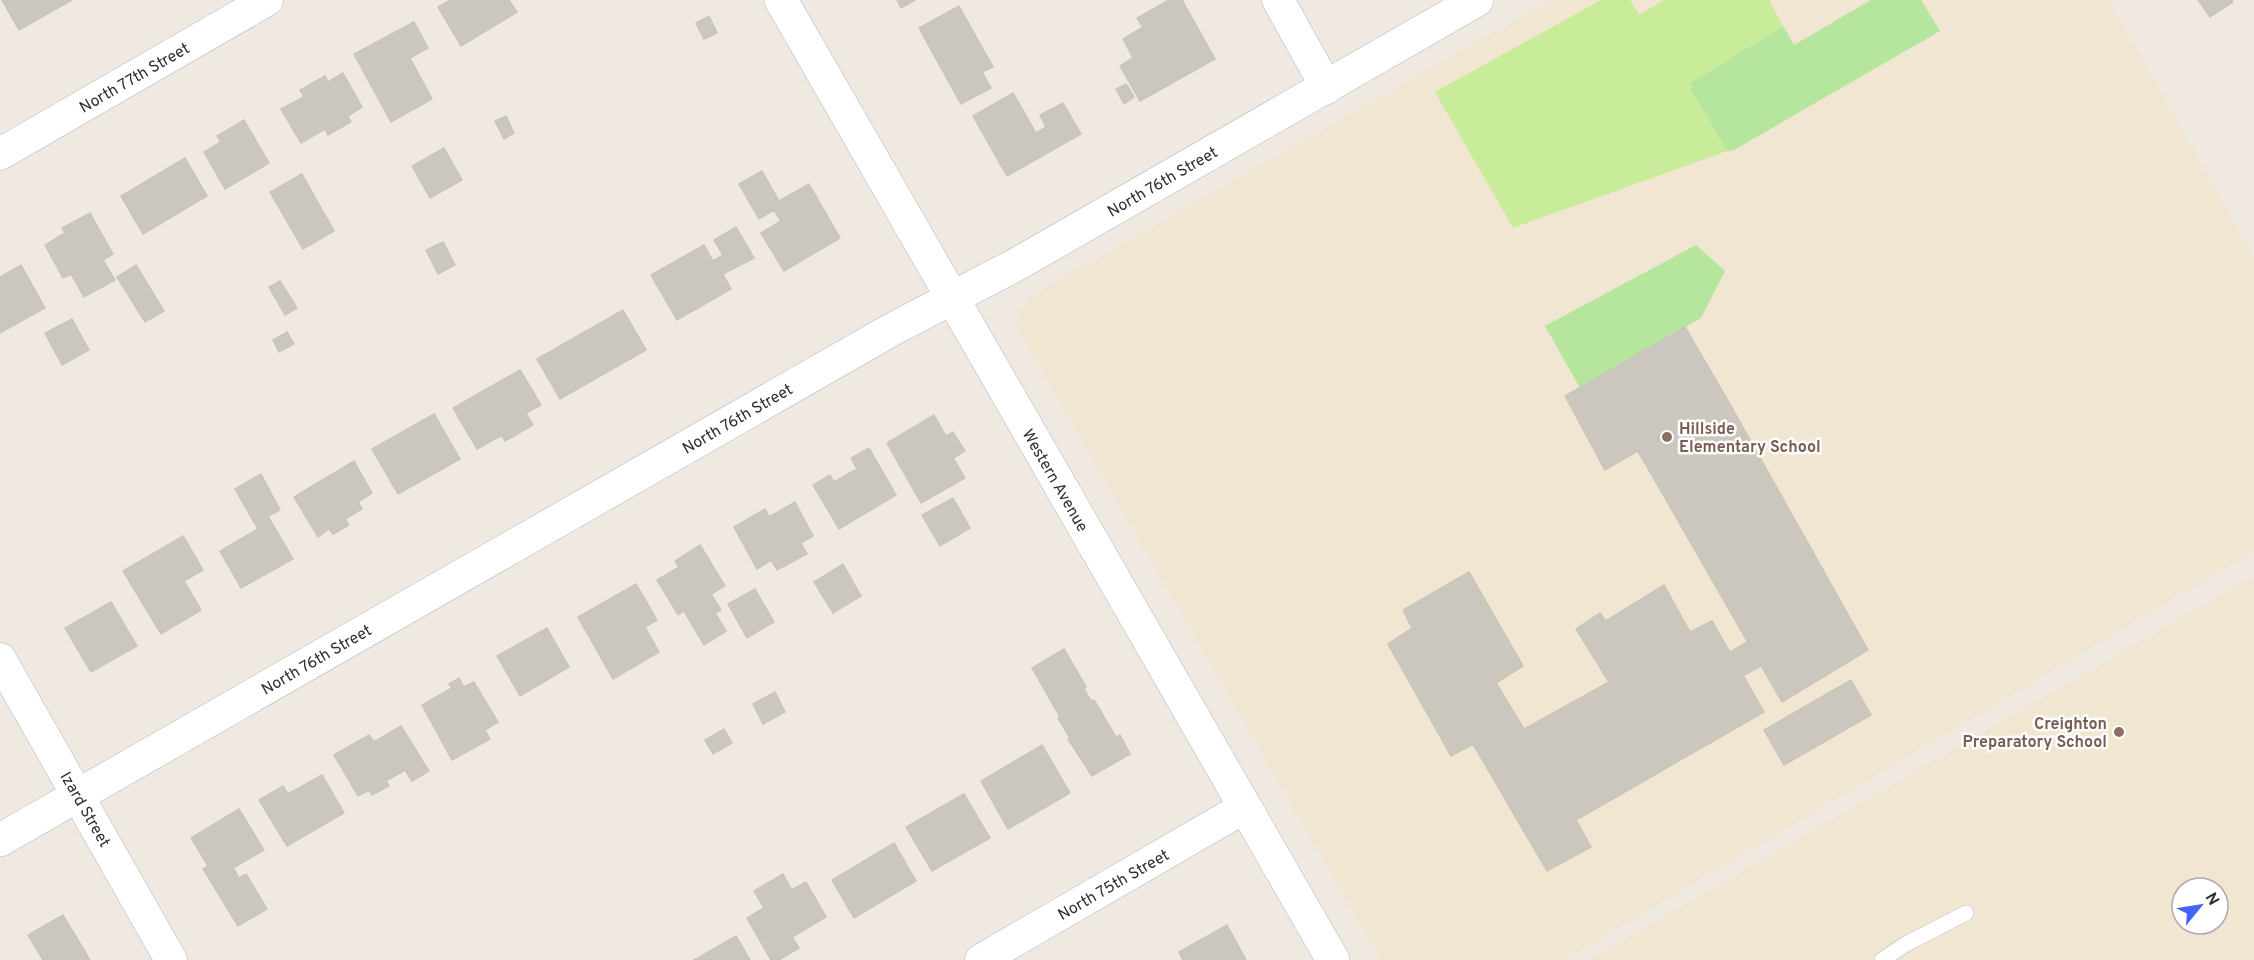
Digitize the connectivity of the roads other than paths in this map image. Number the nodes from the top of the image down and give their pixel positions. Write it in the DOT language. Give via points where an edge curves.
graph roads {
  1 [pos="267,0"];
  2 [pos="781,0"];
  3 [pos="1278,0"];
  4 [pos="1477,0"];
  5 [pos="1327,88"];
  6 [pos="0,154"];
  7 [pos="952,299"];
  8 [pos="0,659"];
  9 [pos="78,795"];
  10 [pos="1245,807"];
  11 [pos="0,840"];
  12 [pos="1966,914"];
  13 [pos="171,960"];
  14 [pos="981,960"];
  15 [pos="1333,960"];
  16 [pos="1882,960"];
  1 -- 6 [label="street, North 77th Street"];
  2 -- 7 [label="street, Western Avenue"];
  3 -- 5 [label="street"];
  4 -- 5 [label="street, North 76th Street"];
  5 -- 7 [label="street, North 76th Street"];
  7 -- 9 [label="street, North 76th Street" via="891,330"];
  7 -- 10 [label="street, Western Avenue"];
  8 -- 9 [label="street, Izard Street"];
  9 -- 11 [label="street, North 76th Street"];
  9 -- 13 [label="street, Izard Street"];
  10 -- 14 [label="street, North 75th Street"];
  10 -- 15 [label="street, Western Avenue"];
  12 -- 16 [label="lane"];
}
